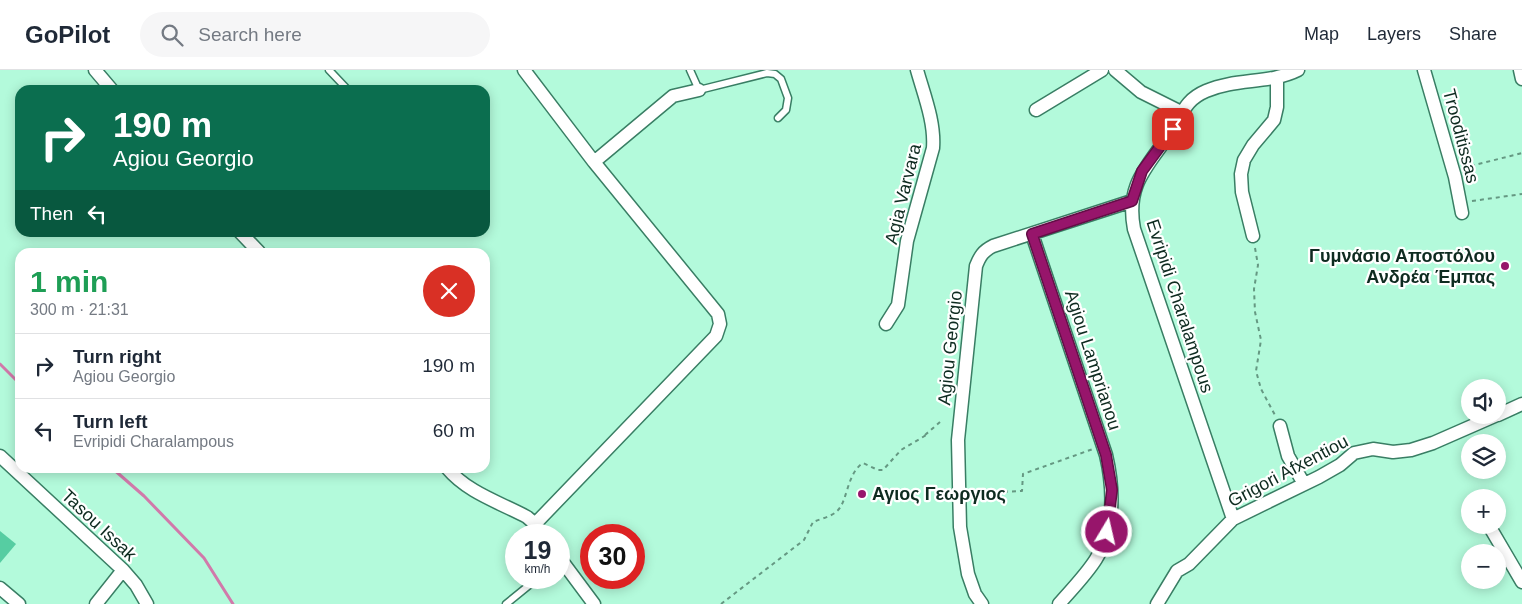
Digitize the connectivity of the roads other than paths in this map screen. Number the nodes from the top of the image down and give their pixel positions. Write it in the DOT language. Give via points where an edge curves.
graph roads {
  1 [pos="95,70"];
  2 [pos="330,70"];
  3 [pos="524,70"];
  4 [pos="690,70"];
  5 [pos="916,70"];
  6 [pos="1102,70"];
  7 [pos="1115,70"];
  8 [pos="1298,70"];
  9 [pos="1424,70"];
  10 [pos="1520,70"];
  11 [pos="1277,78"];
  12 [pos="1522,79"];
  13 [pos="108,85"];
  14 [pos="344,85"];
  15 [pos="699,90"];
  16 [pos="1036,110"];
  17 [pos="1181,112"];
  18 [pos="778,118"];
  19 [pos="594,162"];
  20 [pos="1132,201"];
  21 [pos="1461,208"];
  22 [pos="1032,234"];
  23 [pos="1253,236"];
  24 [pos="245,237"];
  25 [pos="255,248"];
  26 [pos="886,324"];
  27 [pos="1522,404"];
  28 [pos="1506,411"];
  29 [pos="1476,424"];
  30 [pos="1280,426"];
  31 [pos="0,456"];
  32 [pos="15,470"];
  33 [pos="18,473"];
  34 [pos="451,473"];
  35 [pos="1304,484"];
  36 [pos="1234,519"];
  37 [pos="535,524"];
  38 [pos="1494,534"];
  39 [pos="123,570"];
  40 [pos="570,573"];
  41 [pos="1522,582"];
  42 [pos="0,588"];
  43 [pos="524,589"];
  44 [pos="19,604"];
  45 [pos="96,604"];
  46 [pos="147,604"];
  47 [pos="506,604"];
  48 [pos="594,604"];
  49 [pos="982,604"];
  50 [pos="1059,604"];
  51 [pos="1157,604"];
  1 -- 13 [label="street"];
  2 -- 14 [label="lane"];
  3 -- 19 [label="street"];
  4 -- 15 [label="lane"];
  5 -- 26 [label="street, Agia Varvara" via="932,125 933,148 907,242 898,305"];
  6 -- 16 [label="street"];
  7 -- 17 [label="street" via="1141,92"];
  8 -- 11 [label="street, Evripidi Charalampous"];
  9 -- 21 [label="street, Trooditissas" via="1454,170"];
  10 -- 12 [label="street"];
  11 -- 17 [label="street, Evripidi Charalampous" via="1238,82 1204,92"];
  11 -- 23 [label="street" via="1274,120 1253,145 1240,174"];
  15 -- 18 [label="lane" via="767,73 775,74 788,98 786,110"];
  15 -- 19 [label="street" via="673,96"];
  17 -- 20 [label="street, Evripidi Charalampous" via="1173,129 1142,171"];
  19 -- 37 [label="street" via="718,314 720,330"];
  20 -- 22 [label="street, Agiou Georgio"];
  20 -- 36 [label="street, Evripidi Charalampous" via="1134,229"];
  22 -- 49 [label="street, Agiou Georgio" via="987,249 976,266 958,440 960,527 968,574"];
  22 -- 50 [label="street, Agiou Lamprianou" via="1103,446 1112,490 1102,548"];
  24 -- 25 [label="street"];
  27 -- 28 [label="street, Grigori Afxentiou"];
  29 -- 35 [label="street, Grigori Afxentiou" via="1411,450 1393,452 1373,448 1359,452"];
  30 -- 35 [label="street" via="1288,456"];
  31 -- 32 [label="street, Tasou Issak"];
  33 -- 39 [label="street, Tasou Issak"];
  34 -- 37 [label="street" via="468,487"];
  35 -- 36 [label="street, Grigori Afxentiou"];
  36 -- 51 [label="street, Grigori Afxentiou" via="1189,564 1177,571"];
  38 -- 41 [label="street"];
  39 -- 45 [label="street"];
  39 -- 46 [label="street, Tasou Issak"];
  40 -- 48 [label="street"];
  42 -- 44 [label="street"];
  43 -- 47 [label="lane"];
}
